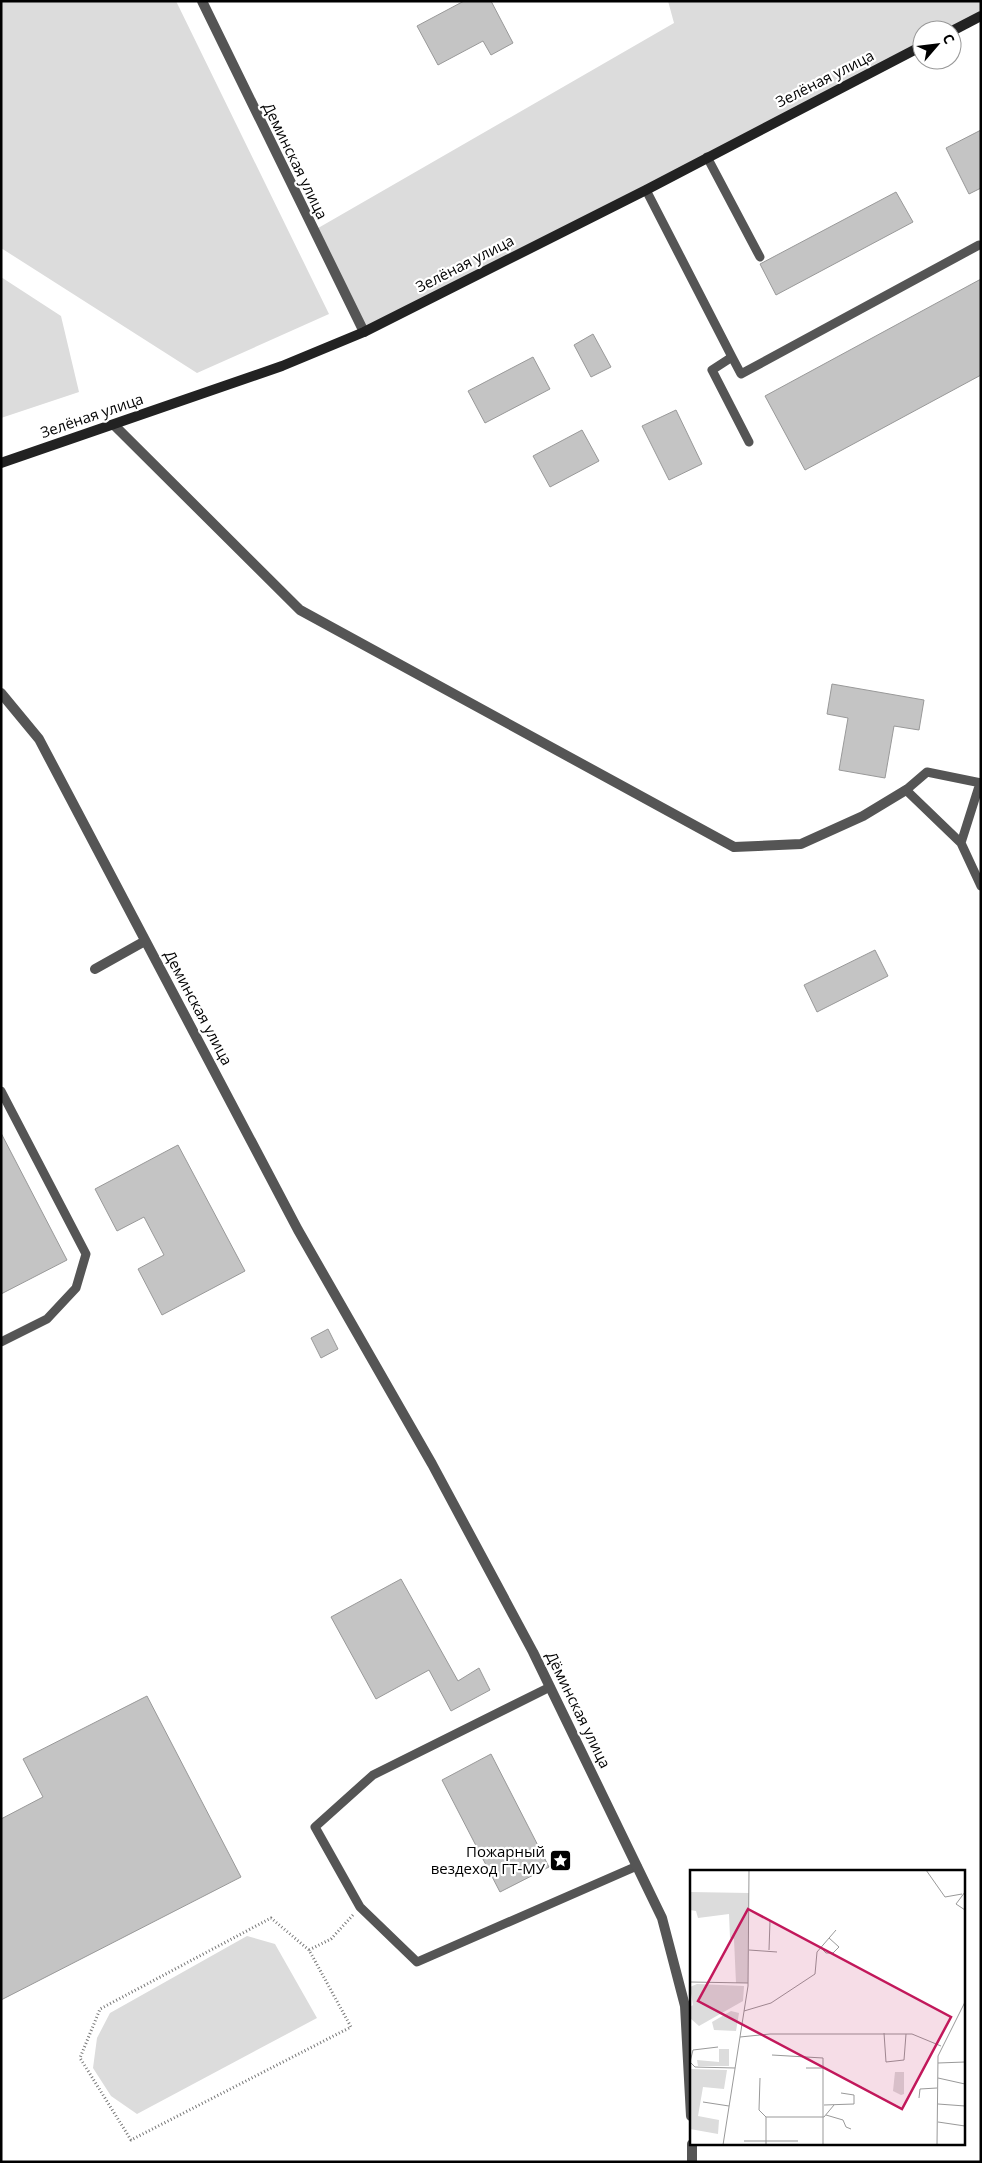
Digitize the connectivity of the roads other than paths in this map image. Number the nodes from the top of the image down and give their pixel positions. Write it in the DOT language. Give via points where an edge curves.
graph roads {
  1 [pos="202,1"];
  2 [pos="981,16"];
  3 [pos="962,26"];
  4 [pos="912,51"];
  5 [pos="707,157"];
  6 [pos="646,190"];
  7 [pos="979,245"];
  8 [pos="760,257"];
  9 [pos="364,332"];
  10 [pos="732,357"];
  11 [pos="114,425"];
  12 [pos="749,442"];
  13 [pos="1,463"];
  14 [pos="1,693"];
  15 [pos="981,783"];
  16 [pos="906,790"];
  17 [pos="961,843"];
  18 [pos="981,886"];
  19 [pos="146,941"];
  20 [pos="95,968"];
  21 [pos="1,1091"];
  22 [pos="1,1342"];
  23 [pos="362,1342"];
  24 [pos="550,1687"];
  25 [pos="637,1866"];
  26 [pos="690,2098"];
  27 [pos="692,2146"];
  28 [pos="692,2162"];
  1 -- 9 [label="street, Деминская улица"];
  2 -- 3 [label="street"];
  4 -- 5 [label="street, Зелёная улица"];
  5 -- 6 [label="street, Зелёная улица"];
  5 -- 8 [label="lane"];
  6 -- 9 [label="street, Зелёная улица"];
  6 -- 10 [label="lane"];
  7 -- 10 [label="lane" via="742,374"];
  9 -- 11 [label="street, Зелёная улица" via="282,366"];
  10 -- 12 [label="lane" via="712,370"];
  11 -- 13 [label="street, Зелёная улица"];
  11 -- 16 [label="street" via="300,610 734,846 801,844 863,816"];
  14 -- 19 [label="street, Деминская улица" via="39,739"];
  15 -- 16 [label="lane" via="927,772"];
  15 -- 17 [label="lane"];
  16 -- 17 [label="lane"];
  17 -- 18 [label="lane"];
  19 -- 20 [label="street" via="111,955"];
  19 -- 23 [label="street, Деминская улица" via="298,1230"];
  21 -- 22 [label="lane" via="86,1254 76,1288 47,1319"];
  23 -- 24 [label="street, Дёминская улица" via="441,1481"];
  24 -- 25 [label="street, Дёминская улица"];
  24 -- 25 [label="lane" via="373,1775 315,1827 360,1907 417,1962"];
  25 -- 26 [label="street, Дёминская улица" via="662,1918 685,2006"];
  27 -- 28 [label="street"];
}
